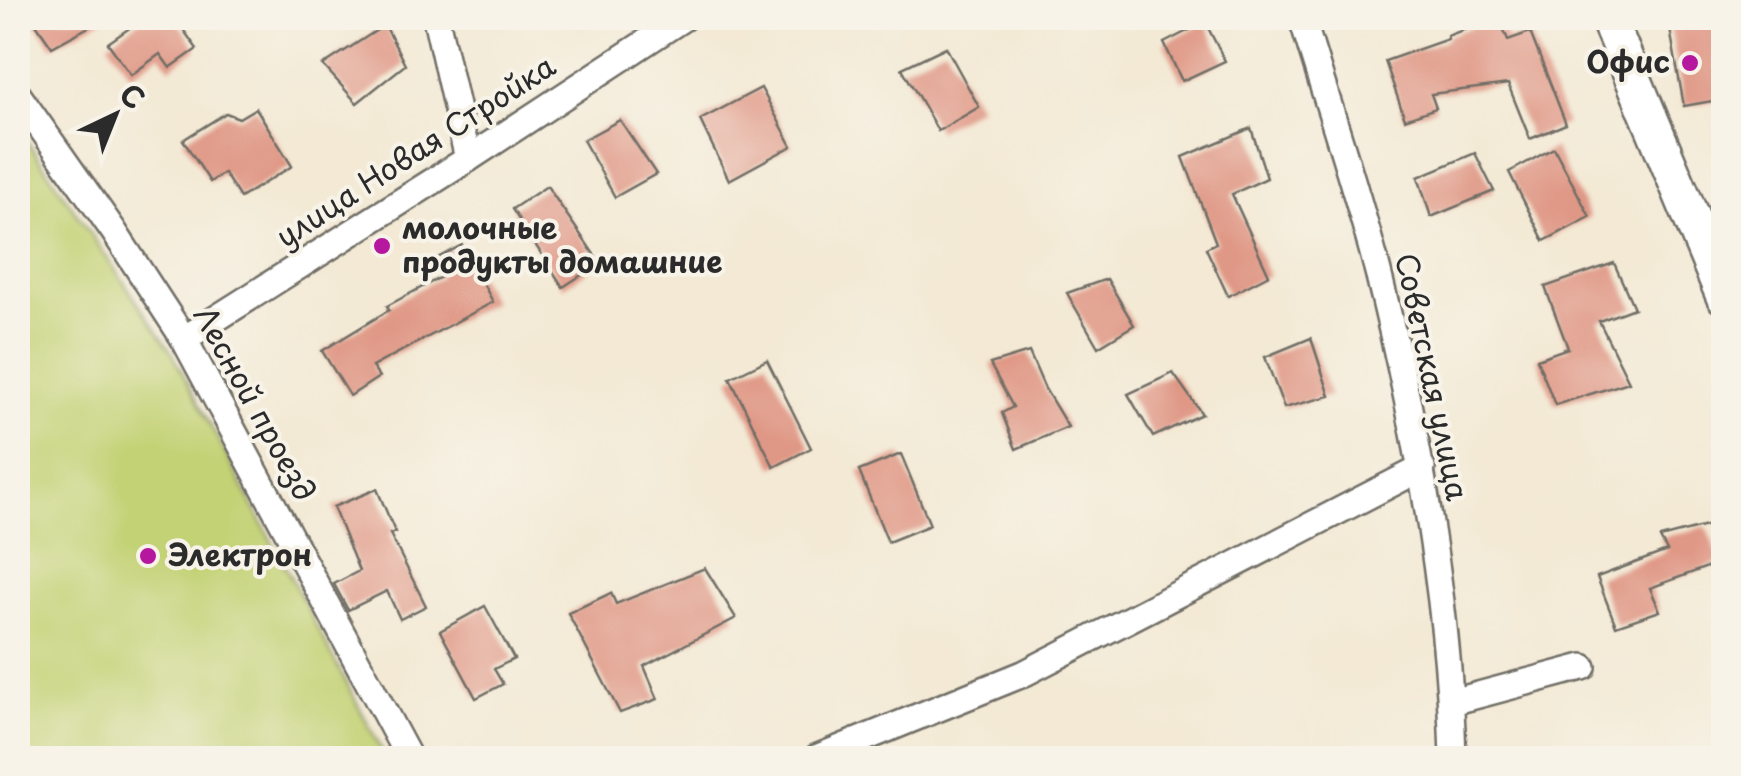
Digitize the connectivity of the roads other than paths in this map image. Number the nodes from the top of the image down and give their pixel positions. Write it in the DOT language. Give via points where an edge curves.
graph roads {
  1 [pos="436,18"];
  2 [pos="683,18"];
  3 [pos="1302,18"];
  4 [pos="1608,18"];
  5 [pos="18,94"];
  6 [pos="468,159"];
  7 [pos="1724,296"];
  8 [pos="184,340"];
  9 [pos="1422,468"];
  10 [pos="1583,667"];
  11 [pos="1452,702"];
  12 [pos="409,758"];
  13 [pos="816,758"];
  14 [pos="1453,758"];
  1 -- 6 [label="street"];
  2 -- 6 [label="street, улица Новая Стройка"];
  3 -- 9 [label="street, Советская улица" via="1378,271"];
  4 -- 7 [label="main road"];
  5 -- 8 [label="street, Лесной проезд"];
  6 -- 8 [label="street, улица Новая Стройка"];
  8 -- 12 [label="street, Лесной проезд"];
  9 -- 11 [label="street, Советская улица"];
  9 -- 13 [label="street" via="1023,674"];
  10 -- 11 [label="street"];
  11 -- 14 [label="street, Советская улица"];
}
